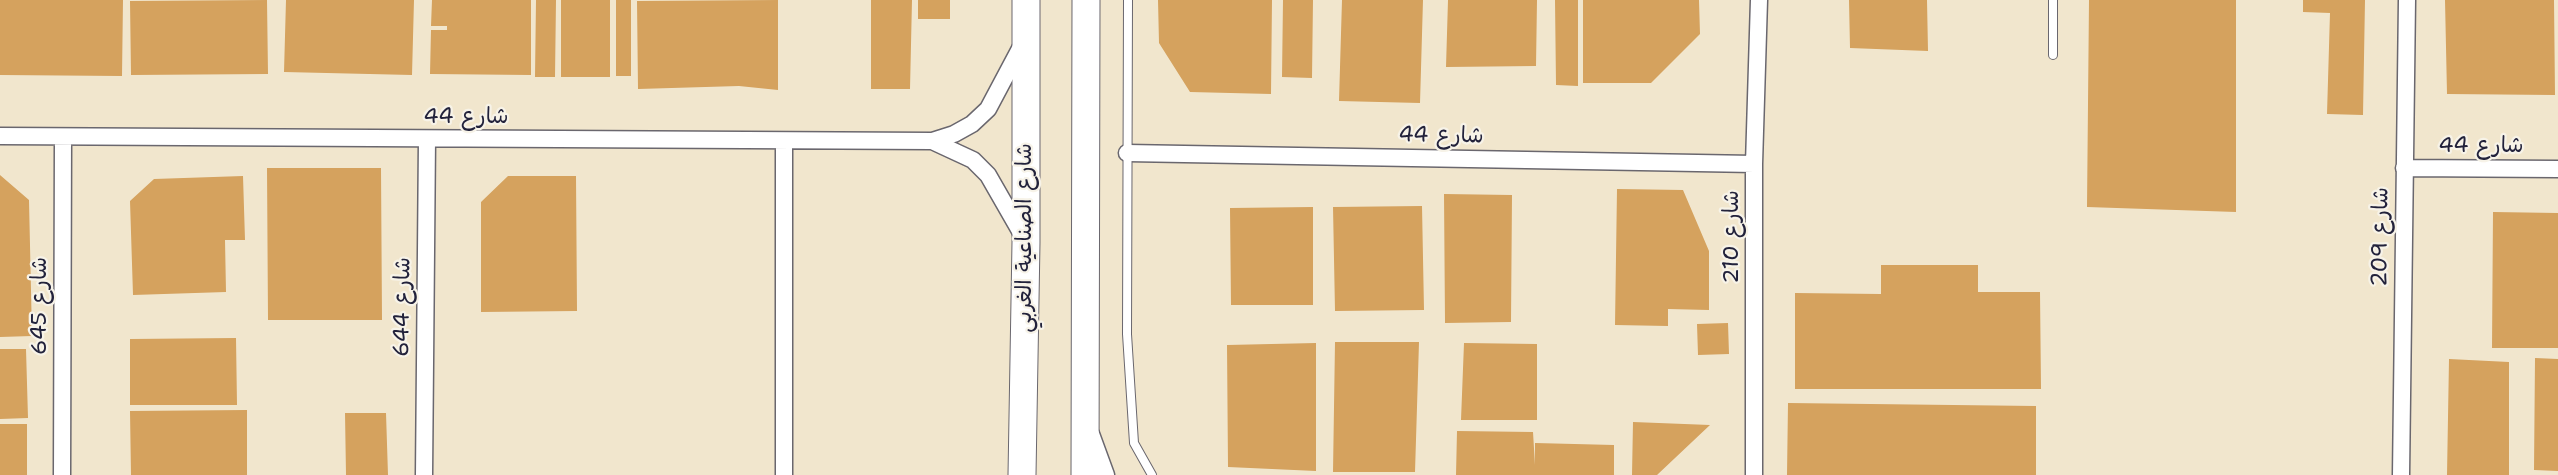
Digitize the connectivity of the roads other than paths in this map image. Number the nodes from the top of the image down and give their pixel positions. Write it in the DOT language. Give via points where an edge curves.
graph roads {
  1 [pos="1026,0"];
  2 [pos="1086,0"];
  3 [pos="1128,0"];
  4 [pos="1758,0"];
  5 [pos="2053,0"];
  6 [pos="2406,0"];
  7 [pos="1026,38"];
  8 [pos="2053,55"];
  9 [pos="0,136"];
  10 [pos="63,138"];
  11 [pos="427,139"];
  12 [pos="784,141"];
  13 [pos="932,141"];
  14 [pos="1126,153"];
  15 [pos="1754,164"];
  16 [pos="2404,168"];
  17 [pos="2558,169"];
  18 [pos="1026,242"];
  19 [pos="1084,417"];
  20 [pos="62,475"];
  21 [pos="424,475"];
  22 [pos="784,475"];
  23 [pos="1022,475"];
  24 [pos="1085,475"];
  25 [pos="1106,475"];
  26 [pos="1152,475"];
  27 [pos="1754,475"];
  28 [pos="2401,475"];
  1 -- 7 [label="main road, شارع الصناعية الغربي"];
  2 -- 19 [label="main road"];
  3 -- 14 [label="lane"];
  4 -- 15 [label="street, شارع 210"];
  5 -- 8 [label="lane"];
  6 -- 16 [label="street, شارع 209"];
  7 -- 13 [label="street, شارع 44" via="988,109 972,124"];
  7 -- 18 [label="main road, شارع الصناعية الغربي"];
  9 -- 10 [label="street, شارع 44"];
  10 -- 11 [label="street, شارع 44"];
  10 -- 20 [label="street, شارع 645"];
  11 -- 12 [label="street, شارع 44"];
  11 -- 21 [label="street, شارع 644"];
  12 -- 13 [label="street, شارع 44"];
  12 -- 22 [label="street"];
  13 -- 18 [label="street, شارع 44" via="973,160 988,175"];
  14 -- 15 [label="street, شارع 44"];
  14 -- 26 [label="lane" via="1127,334 1134,443"];
  15 -- 27 [label="street, شارع 210"];
  16 -- 17 [label="street, شارع 44"];
  16 -- 28 [label="street, شارع 209"];
  18 -- 23 [label="main road, شارع الصناعية الغربي"];
  19 -- 24 [label="main road"];
  19 -- 25 [label="street"];
}
